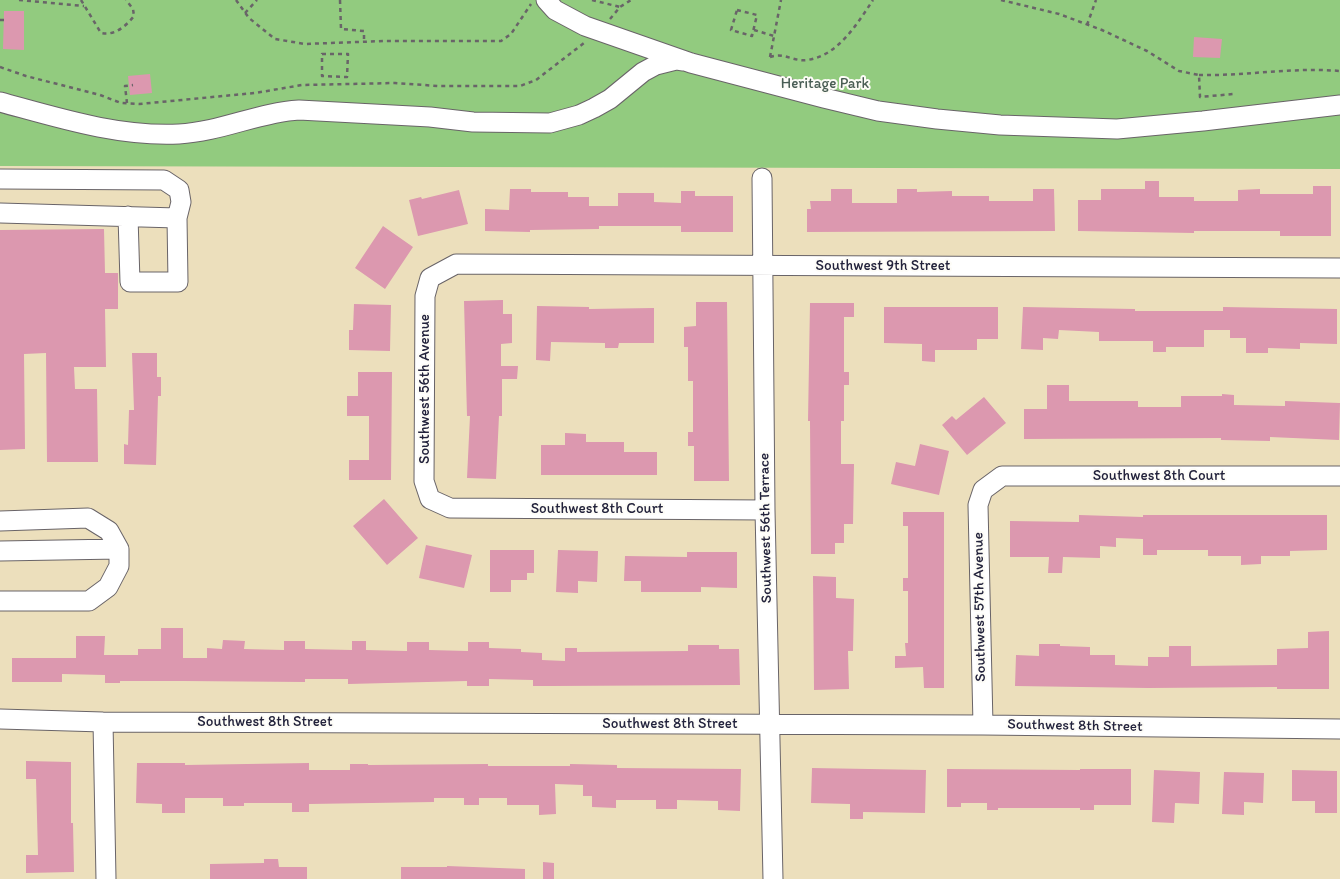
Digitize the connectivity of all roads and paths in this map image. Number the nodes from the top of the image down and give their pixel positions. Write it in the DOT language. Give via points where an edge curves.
graph roads {
  1 [pos="19,0"];
  2 [pos="81,0"];
  3 [pos="126,0"];
  4 [pos="236,0"];
  5 [pos="257,0"];
  6 [pos="340,0"];
  7 [pos="533,0"];
  8 [pos="546,0"];
  9 [pos="592,0"];
  10 [pos="630,0"];
  11 [pos="781,0"];
  12 [pos="874,0"];
  13 [pos="1001,0"];
  14 [pos="1096,0"];
  15 [pos="84,6"];
  16 [pos="620,6"];
  17 [pos="245,13"];
  18 [pos="609,19"];
  19 [pos="1087,25"];
  20 [pos="753,30"];
  21 [pos="774,36"];
  22 [pos="588,40"];
  23 [pos="364,42"];
  24 [pos="691,63"];
  25 [pos="0,67"];
  26 [pos="1340,70"];
  27 [pos="1199,75"];
  28 [pos="340,76"];
  29 [pos="341,84"];
  30 [pos="133,85"];
  31 [pos="1233,94"];
  32 [pos="0,102"];
  33 [pos="127,103"];
  34 [pos="1340,105"];
  35 [pos="762,178"];
  36 [pos="0,179"];
  37 [pos="0,213"];
  38 [pos="128,216"];
  39 [pos="177,218"];
  40 [pos="763,266"];
  41 [pos="1340,268"];
  42 [pos="430,278"];
  43 [pos="1340,476"];
  44 [pos="983,490"];
  45 [pos="430,499"];
  46 [pos="765,510"];
  47 [pos="0,521"];
  48 [pos="119,549"];
  49 [pos="0,551"];
  50 [pos="0,601"];
  51 [pos="0,719"];
  52 [pos="103,722"];
  53 [pos="770,725"];
  54 [pos="983,725"];
  55 [pos="1340,729"];
  56 [pos="106,879"];
  57 [pos="772,879"];
  1 -- 15 [label="path"];
  2 -- 15 [label="path"];
  3 -- 15 [label="path" via="134,16 125,27 108,35 101,33"];
  4 -- 17 [label="path"];
  5 -- 17 [label="path"];
  6 -- 23 [label="path" via="341,29 364,31"];
  7 -- 23 [label="path" via="512,34 501,41"];
  8 -- 24 [label="street" via="555,10 585,26"];
  9 -- 16 [label="path"];
  10 -- 16 [label="path"];
  11 -- 21 [label="path"];
  12 -- 21 [label="path" via="831,52 806,61 777,54 770,57"];
  13 -- 19 [label="path" via="1060,14"];
  14 -- 19 [label="path"];
  16 -- 18 [label="path"];
  17 -- 23 [label="path" via="275,39 305,44"];
  19 -- 27 [label="path" via="1147,52 1179,71"];
  20 -- 20 [label="path" via="752,36 731,30 737,10 757,15"];
  20 -- 21 [label="path"];
  22 -- 29 [label="path" via="536,80 520,86"];
  24 -- 32 [label="street" via="676,60 656,65 594,108 550,123 473,122 299,110 180,134 133,133 84,125"];
  24 -- 34 [label="street" via="878,111 1000,125 1117,129"];
  25 -- 33 [label="path"];
  26 -- 27 [label="path"];
  27 -- 31 [label="path" via="1200,97"];
  28 -- 28 [label="path" via="347,77 348,54 322,54 322,76"];
  28 -- 29 [label="path"];
  29 -- 33 [label="path"];
  30 -- 33 [label="path" via="125,86"];
  35 -- 40 [label="street, Southwest 56th Terrace"];
  36 -- 39 [label="street" via="164,180 179,190 181,202"];
  37 -- 38 [label="street"];
  38 -- 39 [label="street"];
  38 -- 39 [label="street" via="130,282 178,282"];
  40 -- 41 [label="street, Southwest 9th Street"];
  40 -- 42 [label="street, Southwest 9th Street" via="456,264"];
  40 -- 46 [label="street, Southwest 56th Terrace"];
  42 -- 45 [label="street, Southwest 56th Avenue" via="425,296 424,481"];
  43 -- 44 [label="street, Southwest 8th Court" via="1002,476"];
  44 -- 54 [label="street, Southwest 57th Avenue" via="978,505"];
  45 -- 46 [label="street, Southwest 8th Court" via="450,508"];
  46 -- 53 [label="street, Southwest 56th Terrace"];
  47 -- 48 [label="street" via="88,518 110,531"];
  48 -- 49 [label="street"];
  48 -- 50 [label="street" via="119,566 108,587 89,601"];
  51 -- 52 [label="street, Southwest 8th Street"];
  52 -- 53 [label="street, Southwest 8th Street"];
  52 -- 56 [label="street"];
  53 -- 54 [label="street, Southwest 8th Street"];
  53 -- 57 [label="street, Southwest 56th Terrace"];
  54 -- 55 [label="street, Southwest 8th Street"];
}
